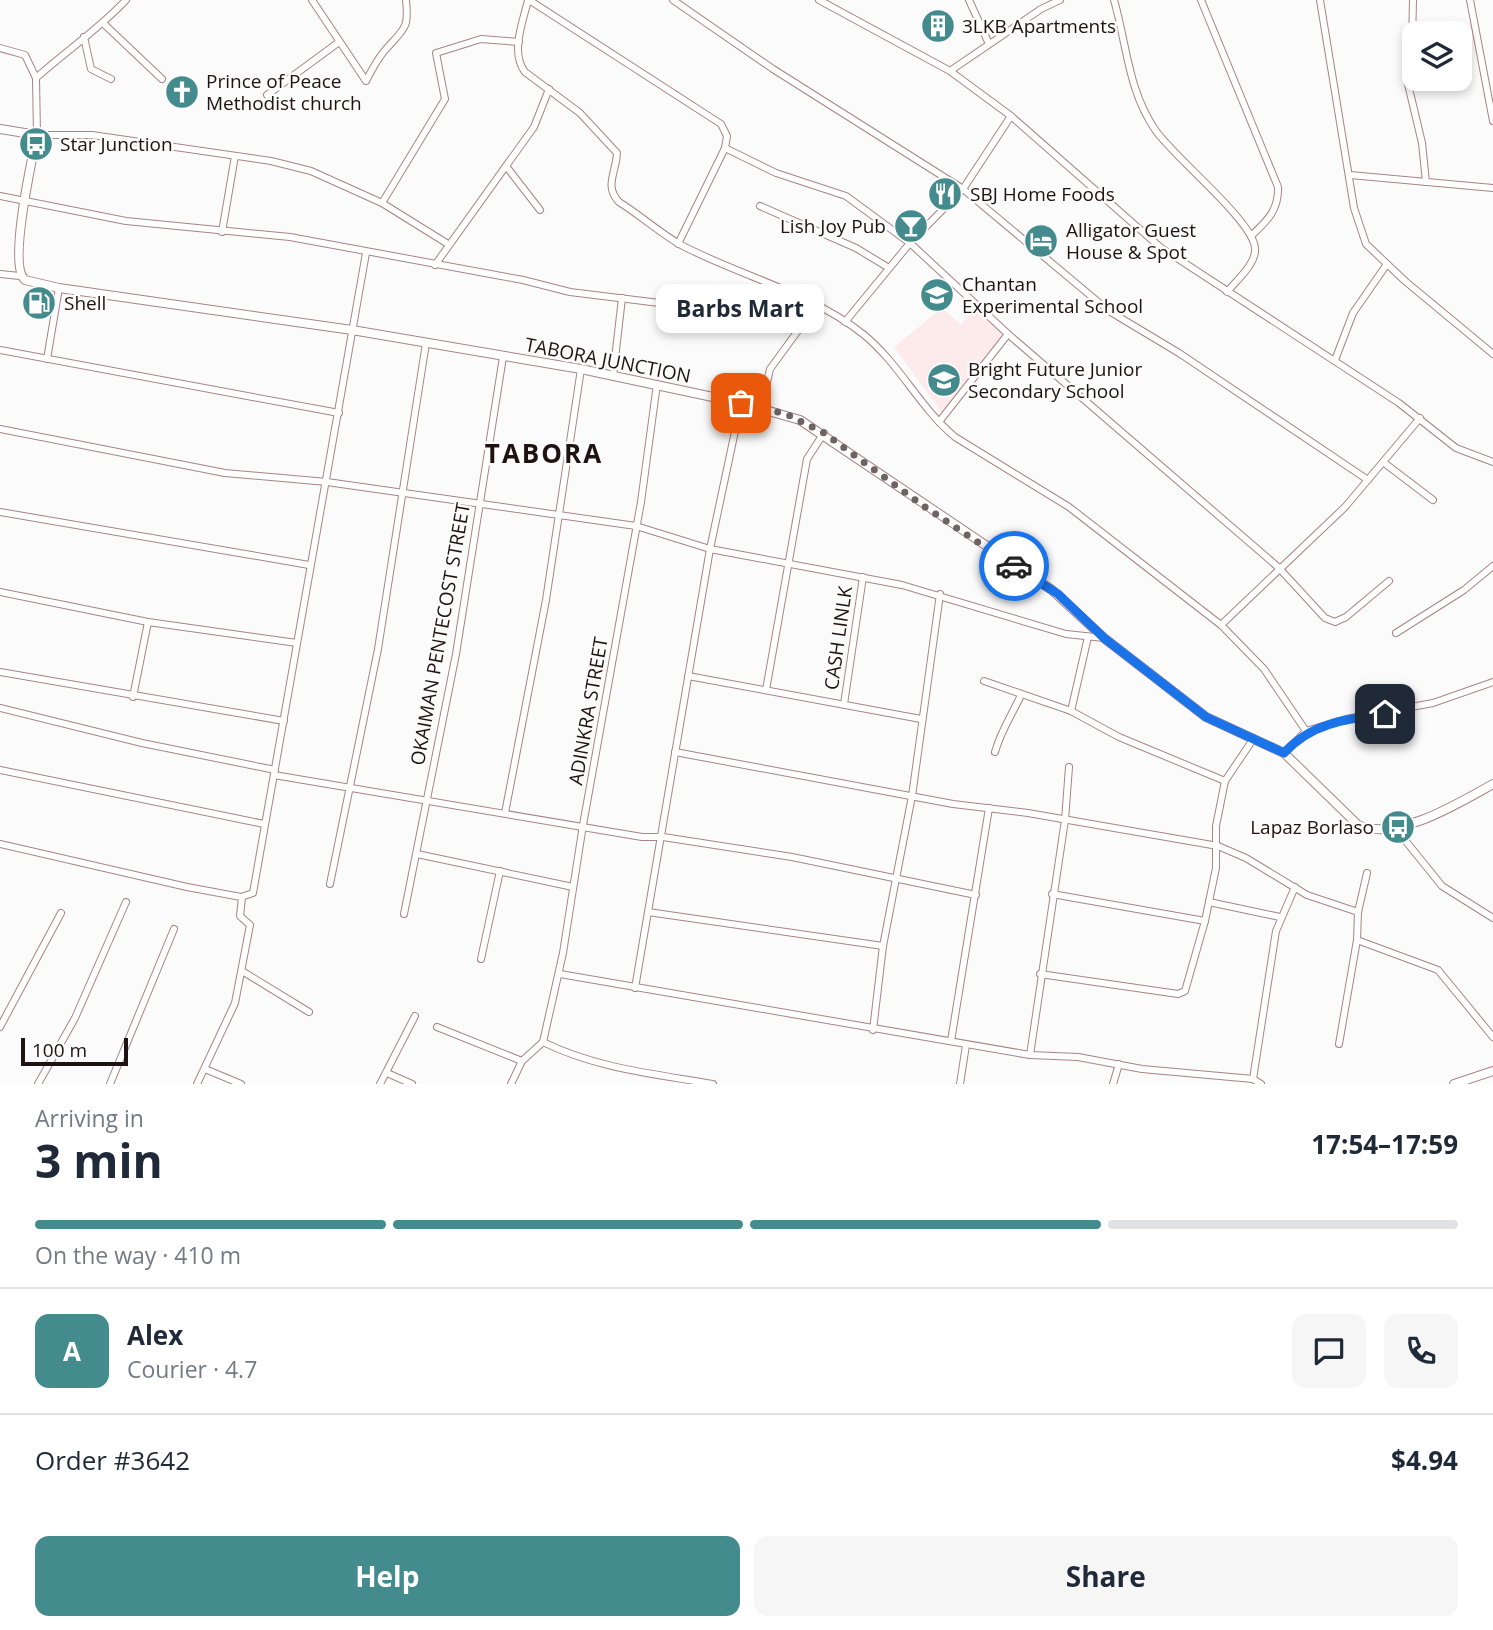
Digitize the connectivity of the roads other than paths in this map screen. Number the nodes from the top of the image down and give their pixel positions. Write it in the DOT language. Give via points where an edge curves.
graph roads {
  1 [pos="126,0"];
  2 [pos="312,0"];
  3 [pos="406,0"];
  4 [pos="529,0"];
  5 [pos="673,0"];
  6 [pos="819,0"];
  7 [pos="968,0"];
  8 [pos="1037,0"];
  9 [pos="1060,0"];
  10 [pos="1114,0"];
  11 [pos="1201,0"];
  12 [pos="1320,0"];
  13 [pos="1413,0"];
  14 [pos="1471,0"];
  15 [pos="1041,9"];
  16 [pos="104,24"];
  17 [pos="84,37"];
  18 [pos="339,42"];
  19 [pos="519,42"];
  20 [pos="989,44"];
  21 [pos="0,48"];
  22 [pos="950,71"];
  23 [pos="36,78"];
  24 [pos="111,79"];
  25 [pos="162,79"];
  26 [pos="549,89"];
  27 [pos="267,94"];
  28 [pos="1011,116"];
  29 [pos="1493,121"];
  30 [pos="0,129"];
  31 [pos="37,135"];
  32 [pos="725,148"];
  33 [pos="235,156"];
  34 [pos="506,166"];
  35 [pos="1350,175"];
  36 [pos="1426,182"];
  37 [pos="1493,188"];
  38 [pos="963,189"];
  39 [pos="0,196"];
  40 [pos="25,199"];
  41 [pos="382,204"];
  42 [pos="760,206"];
  43 [pos="540,210"];
  44 [pos="222,232"];
  45 [pos="1251,236"];
  46 [pos="910,243"];
  47 [pos="448,244"];
  48 [pos="678,244"];
  49 [pos="366,253"];
  50 [pos="1387,264"];
  51 [pos="435,265"];
  52 [pos="889,268"];
  53 [pos="0,274"];
  54 [pos="20,276"];
  55 [pos="59,288"];
  56 [pos="1227,292"];
  57 [pos="622,298"];
  58 [pos="684,306"];
  59 [pos="817,306"];
  60 [pos="845,322"];
  61 [pos="352,330"];
  62 [pos="1008,334"];
  63 [pos="426,343"];
  64 [pos="0,350"];
  65 [pos="1493,354"];
  66 [pos="503,357"];
  67 [pos="47,359"];
  68 [pos="1335,360"];
  69 [pos="581,369"];
  70 [pos="613,376"];
  71 [pos="657,384"];
  72 [pos="741,403"];
  73 [pos="761,408"];
  74 [pos="339,413"];
  75 [pos="1420,418"];
  76 [pos="939,422"];
  77 [pos="0,429"];
  78 [pos="824,433"];
  79 [pos="1383,461"];
  80 [pos="1493,462"];
  81 [pos="1368,480"];
  82 [pos="327,482"];
  83 [pos="402,492"];
  84 [pos="1433,500"];
  85 [pos="478,502"];
  86 [pos="0,512"];
  87 [pos="559,515"];
  88 [pos="636,526"];
  89 [pos="710,548"];
  90 [pos="309,565"];
  91 [pos="786,565"];
  92 [pos="1493,566"];
  93 [pos="1278,567"];
  94 [pos="863,577"];
  95 [pos="1389,581"];
  96 [pos="0,592"];
  97 [pos="940,594"];
  98 [pos="148,622"];
  99 [pos="1221,625"];
  100 [pos="1396,633"];
  101 [pos="1088,637"];
  102 [pos="1104,638"];
  103 [pos="297,643"];
  104 [pos="0,672"];
  105 [pos="688,676"];
  106 [pos="984,681"];
  107 [pos="1493,682"];
  108 [pos="766,690"];
  109 [pos="1021,695"];
  110 [pos="133,697"];
  111 [pos="844,704"];
  112 [pos="0,708"];
  113 [pos="1071,711"];
  114 [pos="921,719"];
  115 [pos="284,721"];
  116 [pos="1306,732"];
  117 [pos="1254,738"];
  118 [pos="675,752"];
  119 [pos="995,752"];
  120 [pos="1284,753"];
  121 [pos="1069,767"];
  122 [pos="0,770"];
  123 [pos="274,772"];
  124 [pos="1225,781"];
  125 [pos="1493,784"];
  126 [pos="351,788"];
  127 [pos="912,796"];
  128 [pos="428,800"];
  129 [pos="989,808"];
  130 [pos="505,813"];
  131 [pos="1065,820"];
  132 [pos="264,824"];
  133 [pos="583,825"];
  134 [pos="1395,829"];
  135 [pos="663,837"];
  136 [pos="0,844"];
  137 [pos="1218,846"];
  138 [pos="417,855"];
  139 [pos="500,871"];
  140 [pos="1367,873"];
  141 [pos="898,877"];
  142 [pos="330,884"];
  143 [pos="573,887"];
  144 [pos="1295,887"];
  145 [pos="1052,894"];
  146 [pos="976,895"];
  147 [pos="242,899"];
  148 [pos="126,902"];
  149 [pos="1209,902"];
  150 [pos="648,912"];
  151 [pos="1359,912"];
  152 [pos="61,914"];
  153 [pos="404,915"];
  154 [pos="1280,917"];
  155 [pos="1493,918"];
  156 [pos="1205,921"];
  157 [pos="174,929"];
  158 [pos="1357,940"];
  159 [pos="883,946"];
  160 [pos="481,959"];
  161 [pos="242,971"];
  162 [pos="559,974"];
  163 [pos="1040,974"];
  164 [pos="635,988"];
  165 [pos="309,1012"];
  166 [pos="415,1016"];
  167 [pos="0,1027"];
  168 [pos="437,1027"];
  169 [pos="873,1030"];
  170 [pos="1493,1037"];
  171 [pos="951,1041"];
  172 [pos="543,1042"];
  173 [pos="1339,1044"];
  174 [pos="966,1045"];
  175 [pos="1030,1055"];
  176 [pos="523,1060"];
  177 [pos="1119,1064"];
  178 [pos="205,1069"];
  179 [pos="1493,1071"];
  180 [pos="387,1073"];
  181 [pos="1253,1079"];
  182 [pos="38,1084"];
  183 [pos="110,1084"];
  184 [pos="197,1084"];
  185 [pos="241,1084"];
  186 [pos="380,1084"];
  187 [pos="412,1084"];
  188 [pos="511,1084"];
  189 [pos="713,1084"];
  190 [pos="960,1084"];
  191 [pos="1113,1084"];
  192 [pos="1261,1084"];
  193 [pos="1454,1084"];
  1 -- 16 [label="street"];
  2 -- 18 [label="street"];
  3 -- 18 [label="street" via="404,31 386,48 366,81"];
  4 -- 19 [label="street"];
  4 -- 32 [label="street" via="717,119 727,136"];
  5 -- 38 [label="street"];
  6 -- 22 [label="street"];
  7 -- 20 [label="street"];
  8 -- 15 [label="street"];
  9 -- 15 [label="street"];
  10 -- 45 [label="street" via="1133,86 1145,114"];
  11 -- 45 [label="street" via="1278,187 1276,207"];
  12 -- 35 [label="street"];
  13 -- 36 [label="street" via="1407,80"];
  14 -- 29 [label="street"];
  15 -- 20 [label="street"];
  16 -- 17 [label="street"];
  16 -- 25 [label="street"];
  17 -- 23 [label="street"];
  17 -- 24 [label="street" via="91,69"];
  18 -- 27 [label="street"];
  19 -- 26 [label="street" via="519,64"];
  19 -- 41 [label="street" via="481,39 436,53 445,99"];
  20 -- 22 [label="street"];
  21 -- 23 [label="street" via="25,55"];
  22 -- 28 [label="street"];
  23 -- 31 [label="street"];
  26 -- 34 [label="street" via="534,127"];
  26 -- 48 [label="street" via="618,153 611,194"];
  28 -- 38 [label="street"];
  28 -- 56 [label="street" via="1160,247"];
  30 -- 31 [label="street"];
  31 -- 33 [label="street" via="92,135"];
  31 -- 40 [label="street"];
  32 -- 46 [label="street" via="776,173 833,190"];
  32 -- 48 [label="street"];
  33 -- 41 [label="street" via="311,171"];
  33 -- 44 [label="street"];
  34 -- 43 [label="street"];
  34 -- 47 [label="street"];
  35 -- 36 [label="street"];
  35 -- 50 [label="street" via="1354,208 1366,244"];
  36 -- 37 [label="street"];
  38 -- 46 [label="street"];
  38 -- 81 [label="street" via="1109,311"];
  39 -- 40 [label="street"];
  40 -- 44 [label="street" via="126,221"];
  40 -- 54 [label="street"];
  41 -- 47 [label="street"];
  42 -- 52 [label="street" via="856,248"];
  44 -- 49 [label="street" via="290,237"];
  45 -- 56 [label="street" via="1255,252"];
  46 -- 52 [label="street"];
  46 -- 62 [label="street"];
  47 -- 51 [label="street"];
  48 -- 59 [label="street"];
  49 -- 51 [label="street"];
  49 -- 61 [label="street"];
  50 -- 65 [label="street"];
  50 -- 68 [label="street" via="1353,313"];
  51 -- 57 [label="street"];
  52 -- 60 [label="street"];
  53 -- 54 [label="street"];
  54 -- 55 [label="street, TABORA JUNCTION"];
  55 -- 61 [label="street, TABORA JUNCTION"];
  55 -- 67 [label="street"];
  56 -- 68 [label="street"];
  57 -- 58 [label="street"];
  57 -- 70 [label="street"];
  59 -- 60 [label="street"];
  59 -- 73 [label="street" via="770,369"];
  60 -- 76 [label="street" via="892,360"];
  61 -- 63 [label="street, TABORA JUNCTION"];
  61 -- 74 [label="street"];
  62 -- 76 [label="street"];
  62 -- 93 [label="street"];
  63 -- 66 [label="street, TABORA JUNCTION"];
  63 -- 83 [label="street"];
  64 -- 67 [label="street"];
  66 -- 69 [label="street, TABORA JUNCTION"];
  66 -- 85 [label="street, OKAIMAN PENTECOST STREET"];
  67 -- 74 [label="street"];
  68 -- 75 [label="street"];
  69 -- 70 [label="street, TABORA JUNCTION"];
  69 -- 87 [label="street"];
  70 -- 71 [label="street, TABORA JUNCTION"];
  71 -- 72 [label="street, TABORA JUNCTION"];
  71 -- 88 [label="street, ADINKRA STREET"];
  72 -- 73 [label="street, TABORA JUNCTION"];
  72 -- 89 [label="street"];
  73 -- 78 [label="street, TABORA JUNCTION"];
  74 -- 82 [label="street"];
  75 -- 79 [label="street"];
  75 -- 80 [label="street" via="1456,448"];
  76 -- 99 [label="street" via="954,437 1069,507"];
  77 -- 82 [label="street" via="225,473"];
  78 -- 91 [label="street" via="807,459"];
  78 -- 102 [label="street, TABORA JUNCTION" via="925,507 1052,590"];
  79 -- 81 [label="street"];
  79 -- 84 [label="street"];
  81 -- 93 [label="street" via="1332,520"];
  82 -- 83 [label="street"];
  82 -- 90 [label="street"];
  83 -- 85 [label="street"];
  83 -- 126 [label="street"];
  85 -- 87 [label="street"];
  85 -- 128 [label="street, OKAIMAN PENTECOST STREET"];
  86 -- 90 [label="street"];
  87 -- 88 [label="street"];
  87 -- 130 [label="street"];
  88 -- 89 [label="street"];
  88 -- 133 [label="street, ADINKRA STREET"];
  89 -- 91 [label="street"];
  89 -- 105 [label="street"];
  90 -- 103 [label="street"];
  91 -- 94 [label="street"];
  91 -- 108 [label="street"];
  92 -- 100 [label="street"];
  93 -- 95 [label="street" via="1314,610 1335,622"];
  93 -- 99 [label="street"];
  94 -- 97 [label="street"];
  94 -- 111 [label="street, CASH LINLK"];
  96 -- 98 [label="street"];
  97 -- 101 [label="street"];
  97 -- 114 [label="street"];
  98 -- 103 [label="street"];
  98 -- 110 [label="street"];
  99 -- 116 [label="street" via="1264,669"];
  101 -- 102 [label="street"];
  101 -- 113 [label="street"];
  102 -- 117 [label="street, TABORA JUNCTION" via="1206,717"];
  103 -- 115 [label="street"];
  104 -- 110 [label="street"];
  105 -- 108 [label="street"];
  105 -- 118 [label="street"];
  106 -- 109 [label="street"];
  107 -- 116 [label="street" via="1433,703 1346,719"];
  108 -- 111 [label="street"];
  109 -- 113 [label="street"];
  109 -- 119 [label="street" via="1002,727"];
  110 -- 115 [label="street"];
  111 -- 114 [label="street"];
  112 -- 123 [label="street"];
  113 -- 124 [label="street" via="1119,737"];
  114 -- 127 [label="street"];
  115 -- 123 [label="street"];
  116 -- 120 [label="street"];
  117 -- 120 [label="street, TABORA JUNCTION"];
  117 -- 124 [label="street"];
  118 -- 127 [label="street"];
  118 -- 135 [label="street"];
  120 -- 134 [label="street, TABORA JUNCTION" via="1358,825 1370,830"];
  121 -- 131 [label="street"];
  122 -- 132 [label="street"];
  123 -- 126 [label="street"];
  123 -- 132 [label="street"];
  124 -- 137 [label="street" via="1216,826"];
  125 -- 134 [label="street"];
  126 -- 128 [label="street"];
  126 -- 142 [label="street"];
  127 -- 129 [label="street"];
  127 -- 141 [label="street"];
  128 -- 130 [label="street"];
  128 -- 138 [label="street, OKAIMAN PENTECOST STREET"];
  129 -- 131 [label="street"];
  129 -- 146 [label="street"];
  130 -- 133 [label="street"];
  131 -- 137 [label="street"];
  131 -- 145 [label="street"];
  132 -- 147 [label="street" via="253,893"];
  133 -- 135 [label="street"];
  133 -- 143 [label="street, ADINKRA STREET"];
  134 -- 155 [label="street" via="1442,886"];
  135 -- 141 [label="street"];
  135 -- 150 [label="street"];
  136 -- 147 [label="street"];
  137 -- 144 [label="street"];
  137 -- 149 [label="street"];
  138 -- 139 [label="street"];
  138 -- 153 [label="street, OKAIMAN PENTECOST STREET"];
  139 -- 143 [label="street"];
  139 -- 160 [label="street"];
  140 -- 151 [label="street"];
  141 -- 146 [label="street"];
  141 -- 159 [label="street"];
  143 -- 162 [label="street, ADINKRA STREET"];
  144 -- 151 [label="street"];
  144 -- 154 [label="street"];
  145 -- 156 [label="street"];
  145 -- 163 [label="street"];
  146 -- 171 [label="street"];
  147 -- 161 [label="street" via="240,913 250,925"];
  148 -- 182 [label="street" via="75,1017"];
  149 -- 154 [label="street"];
  149 -- 156 [label="street"];
  150 -- 159 [label="street"];
  150 -- 164 [label="street"];
  151 -- 158 [label="street"];
  152 -- 167 [label="street"];
  154 -- 181 [label="street"];
  156 -- 163 [label="street" via="1182,994"];
  157 -- 183 [label="street"];
  158 -- 170 [label="street" via="1438,970"];
  158 -- 173 [label="street"];
  159 -- 169 [label="street"];
  161 -- 165 [label="street"];
  161 -- 178 [label="street" via="236,1003"];
  162 -- 164 [label="street"];
  162 -- 172 [label="street, ADINKRA STREET"];
  163 -- 175 [label="street"];
  164 -- 169 [label="street"];
  166 -- 180 [label="street"];
  168 -- 176 [label="street"];
  169 -- 171 [label="street"];
  171 -- 174 [label="street"];
  172 -- 176 [label="street"];
  172 -- 189 [label="street" via="597,1063"];
  174 -- 175 [label="street"];
  174 -- 190 [label="street"];
  175 -- 177 [label="street"];
  176 -- 188 [label="street"];
  177 -- 181 [label="street"];
  177 -- 191 [label="street"];
  178 -- 184 [label="street"];
  178 -- 185 [label="street"];
  179 -- 193 [label="street"];
  180 -- 186 [label="street"];
  180 -- 187 [label="street"];
  181 -- 192 [label="street"];
}
